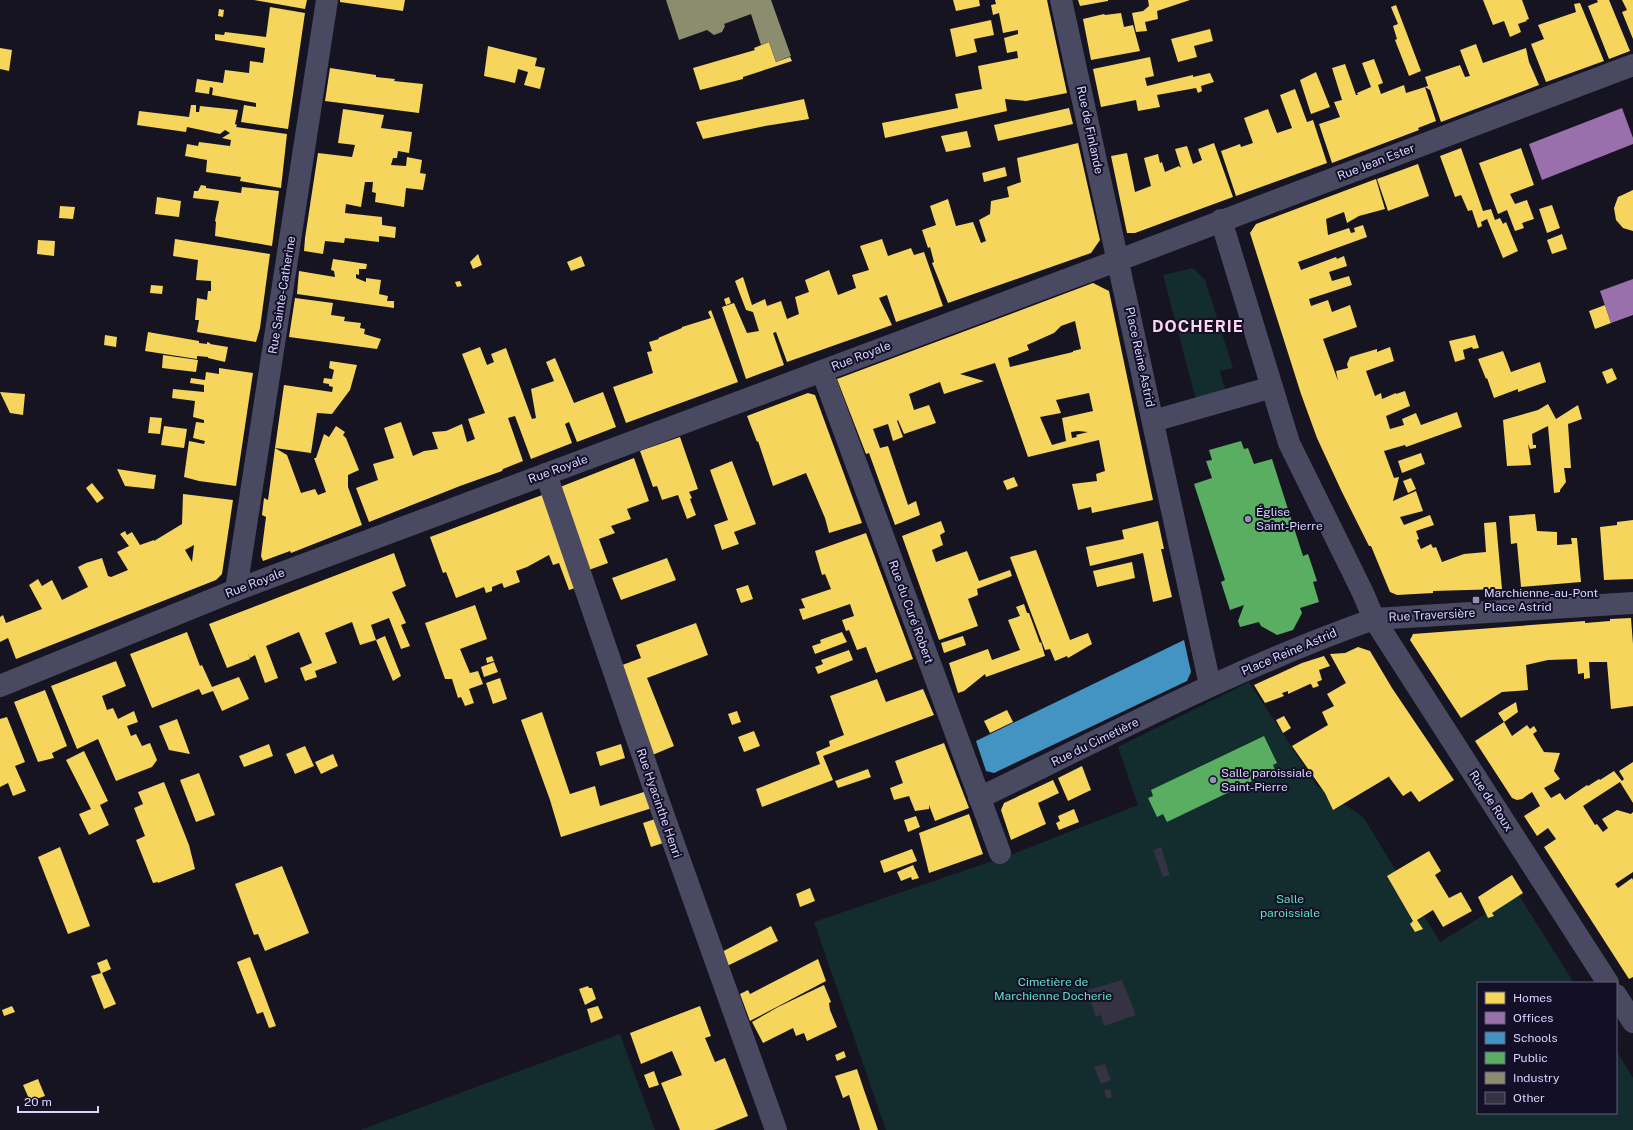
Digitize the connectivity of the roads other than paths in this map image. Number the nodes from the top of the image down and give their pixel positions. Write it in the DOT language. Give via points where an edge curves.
graph roads {
  1 [pos="327,0"];
  2 [pos="1061,0"];
  3 [pos="1633,65"];
  4 [pos="1221,220"];
  5 [pos="1119,260"];
  6 [pos="822,371"];
  7 [pos="1272,387"];
  8 [pos="1154,421"];
  9 [pos="546,474"];
  10 [pos="236,590"];
  11 [pos="1633,603"];
  12 [pos="1374,618"];
  13 [pos="1210,685"];
  14 [pos="0,686"];
  15 [pos="979,798"];
  16 [pos="1000,853"];
  17 [pos="1607,982"];
  18 [pos="1617,997"];
  19 [pos="1633,1022"];
  20 [pos="776,1130"];
  1 -- 10 [label="street, Rue Sainte-Catherine"];
  2 -- 5 [label="street, Rue de Finlande"];
  3 -- 4 [label="street, Rue Jean Ester"];
  4 -- 5 [label="street, Rue Jean Ester"];
  4 -- 7 [label="street"];
  5 -- 6 [label="street, Rue Royale"];
  5 -- 8 [label="street, Place Reine Astrid"];
  6 -- 9 [label="street, Rue Royale"];
  6 -- 15 [label="street, Rue du Curé Robert"];
  7 -- 8 [label="street"];
  7 -- 12 [label="street" via="1289,443"];
  8 -- 13 [label="street, Place Reine Astrid"];
  9 -- 10 [label="street, Rue Royale"];
  9 -- 20 [label="street, Rue Hyacinthe Henri" via="656,794"];
  10 -- 14 [label="street, Rue Royale"];
  11 -- 12 [label="street, Rue Traversière"];
  12 -- 13 [label="street, Place Reine Astrid"];
  12 -- 17 [label="street, Rue de Roux"];
  13 -- 15 [label="street, Rue du Cimetière"];
  15 -- 16 [label="street, Rue du Curé Robert"];
  18 -- 19 [label="street"];
}
